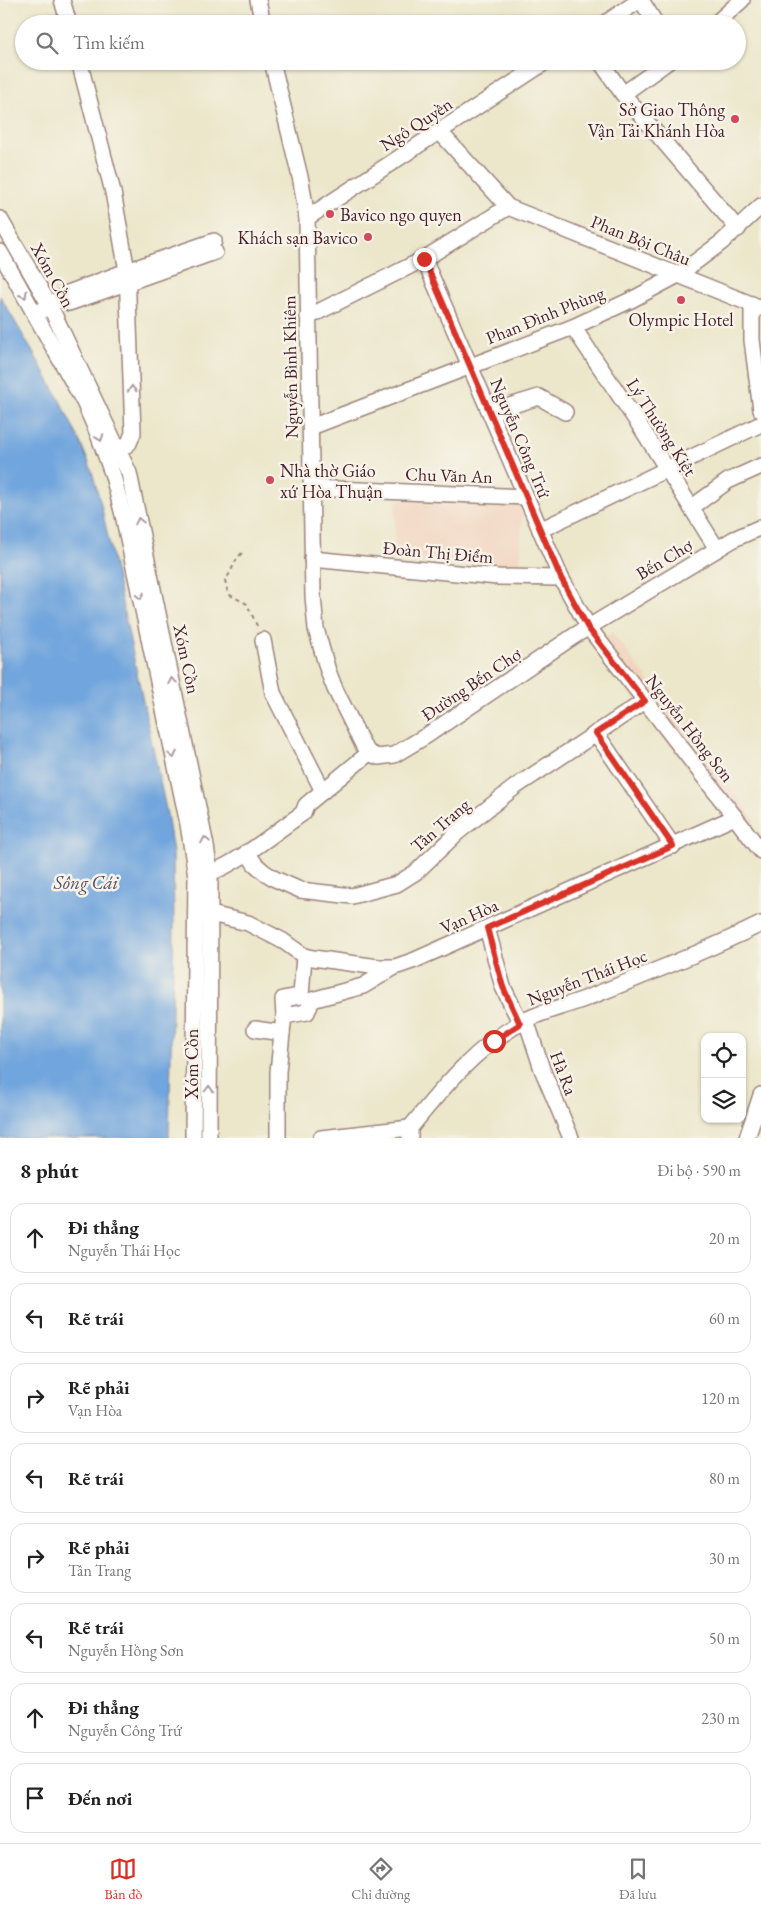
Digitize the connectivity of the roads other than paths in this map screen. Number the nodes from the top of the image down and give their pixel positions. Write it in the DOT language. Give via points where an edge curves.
graph roads {
  1 [pos="62,0"];
  2 [pos="258,0"];
  3 [pos="640,0"];
  4 [pos="742,0"];
  5 [pos="66,15"];
  6 [pos="262,15"];
  7 [pos="618,15"];
  8 [pos="650,15"];
  9 [pos="725,15"];
  10 [pos="81,70"];
  11 [pos="274,70"];
  12 [pos="532,70"];
  13 [pos="606,70"];
  14 [pos="657,70"];
  15 [pos="622,94"];
  16 [pos="439,131"];
  17 [pos="761,206"];
  18 [pos="508,207"];
  19 [pos="307,218"];
  20 [pos="0,220"];
  21 [pos="738,229"];
  22 [pos="214,246"];
  23 [pos="0,252"];
  24 [pos="424,259"];
  25 [pos="678,275"];
  26 [pos="127,277"];
  27 [pos="50,306"];
  28 [pos="757,306"];
  29 [pos="35,314"];
  30 [pos="308,317"];
  31 [pos="573,327"];
  32 [pos="470,365"];
  33 [pos="761,410"];
  34 [pos="490,412"];
  35 [pos="565,412"];
  36 [pos="761,424"];
  37 [pos="311,427"];
  38 [pos="120,450"];
  39 [pos="761,466"];
  40 [pos="667,470"];
  41 [pos="311,488"];
  42 [pos="526,497"];
  43 [pos="691,508"];
  44 [pos="761,527"];
  45 [pos="540,530"];
  46 [pos="717,549"];
  47 [pos="312,559"];
  48 [pos="561,578"];
  49 [pos="588,628"];
  50 [pos="263,640"];
  51 [pos="645,701"];
  52 [pos="596,733"];
  53 [pos="369,753"];
  54 [pos="323,791"];
  55 [pos="735,817"];
  56 [pos="756,832"];
  57 [pos="673,846"];
  58 [pos="761,851"];
  59 [pos="248,852"];
  60 [pos="203,875"];
  61 [pos="211,914"];
  62 [pos="761,924"];
  63 [pos="487,928"];
  64 [pos="304,956"];
  65 [pos="395,967"];
  66 [pos="284,1016"];
  67 [pos="523,1022"];
  68 [pos="256,1029"];
  69 [pos="282,1033"];
  70 [pos="761,1094"];
  71 [pos="410,1133"];
  72 [pos="193,1138"];
  73 [pos="209,1138"];
  74 [pos="278,1138"];
  75 [pos="321,1138"];
  76 [pos="571,1138"];
  77 [pos="747,1138"];
  1 -- 5 [label="street"];
  2 -- 6 [label="street"];
  3 -- 7 [label="street"];
  3 -- 8 [label="street"];
  4 -- 9 [label="street"];
  10 -- 26 [label="street" via="113,192"];
  11 -- 19 [label="street, Nguyễn Bình Khiêm" via="302,181"];
  12 -- 16 [label="street, Ngô Quyền"];
  13 -- 15 [label="street"];
  14 -- 15 [label="street"];
  15 -- 21 [label="street"];
  16 -- 18 [label="street"];
  16 -- 19 [label="street, Ngô Quyền"];
  17 -- 21 [label="street, Phan Đình Phùng"];
  18 -- 24 [label="street"];
  18 -- 25 [label="street, Phan Bội Châu"];
  19 -- 30 [label="street, Nguyễn Bình Khiêm"];
  20 -- 27 [label="street, Xóm Cồn"];
  21 -- 25 [label="street, Phan Đình Phùng"];
  22 -- 26 [label="street"];
  23 -- 29 [label="street, Xóm Cồn, one-way"];
  24 -- 30 [label="street"];
  24 -- 32 [label="street, Nguyễn Công Trứ"];
  25 -- 28 [label="street, Phan Bội Châu"];
  25 -- 31 [label="street, Phan Đình Phùng"];
  26 -- 27 [label="street" via="72,303"];
  38 -- 26 [label="street, one-way" via="134,433"];
  27 -- 29 [label="street"];
  27 -- 38 [label="street, Xóm Cồn"];
  28 -- 33 [label="street" via="752,340"];
  29 -- 60 [label="street, Xóm Cồn, one-way" via="84,402 113,476 186,815"];
  30 -- 37 [label="street, Nguyễn Bình Khiêm"];
  31 -- 32 [label="street, Phan Đình Phùng"];
  31 -- 40 [label="street, Lý Thường Kiệt"];
  32 -- 34 [label="street, Nguyễn Công Trứ"];
  32 -- 37 [label="street, Phan Đình Phùng"];
  34 -- 35 [label="street" via="539,397"];
  34 -- 42 [label="street, Nguyễn Công Trứ"];
  36 -- 40 [label="street"];
  37 -- 41 [label="street, Nguyễn Bình Khiêm"];
  60 -- 38 [label="street, Xóm Cồn, one-way" via="206,846 129,473"];
  39 -- 43 [label="street" via="728,481"];
  40 -- 43 [label="street, Lý Thường Kiệt"];
  40 -- 45 [label="street"];
  41 -- 42 [label="street, Chu Văn An"];
  41 -- 47 [label="street, Nguyễn Bình Khiêm"];
  42 -- 45 [label="street, Nguyễn Công Trứ"];
  43 -- 46 [label="street, Lý Thường Kiệt"];
  44 -- 46 [label="street, Bến Chợ"];
  45 -- 48 [label="street, Nguyễn Công Trứ"];
  46 -- 49 [label="street, Bến Chợ"];
  47 -- 48 [label="street, Đoàn Thị Điểm" via="498,576"];
  47 -- 53 [label="street, Nguyễn Bình Khiêm" via="316,629 322,650 335,689"];
  48 -- 49 [label="street, Nguyễn Công Trứ"];
  49 -- 51 [label="street, Nguyễn Hồng Sơn"];
  49 -- 53 [label="street, Đường Bến Chợ" via="394,755 378,757"];
  50 -- 54 [label="street" via="273,693"];
  51 -- 52 [label="street, Tân Trang"];
  51 -- 55 [label="street, Nguyễn Hồng Sơn"];
  52 -- 57 [label="street"];
  52 -- 59 [label="street, Tân Trang" via="515,787 458,832 416,872 397,884 352,896 300,890 264,872 254,864"];
  53 -- 54 [label="street"];
  54 -- 59 [label="street" via="306,805 303,813"];
  55 -- 56 [label="street, Nguyễn Hồng Sơn"];
  55 -- 57 [label="street, Vạn Hòa"];
  56 -- 58 [label="street, Nguyễn Hồng Sơn"];
  57 -- 63 [label="street, Vạn Hòa"];
  59 -- 60 [label="street"];
  60 -- 61 [label="street, Xóm Cồn"];
  60 -- 72 [label="street, Xóm Cồn"];
  61 -- 64 [label="street, Vạn Hòa" via="248,923"];
  73 -- 61 [label="street, Xóm Cồn, one-way"];
  62 -- 67 [label="street, Nguyễn Thái Học" via="722,943"];
  63 -- 65 [label="street, Vạn Hòa"];
  63 -- 67 [label="street, Hà Ra" via="503,987"];
  64 -- 65 [label="street, Vạn Hòa"];
  64 -- 66 [label="street" via="301,996 283,999"];
  65 -- 66 [label="street" via="363,986 312,1000 308,1012"];
  66 -- 69 [label="street"];
  67 -- 71 [label="street, Nguyễn Thái Học" via="464,1066"];
  67 -- 76 [label="street, Hà Ra"];
  68 -- 69 [label="street"];
  69 -- 74 [label="street" via="278,1072"];
  70 -- 77 [label="street"];
  71 -- 75 [label="street"];
}
